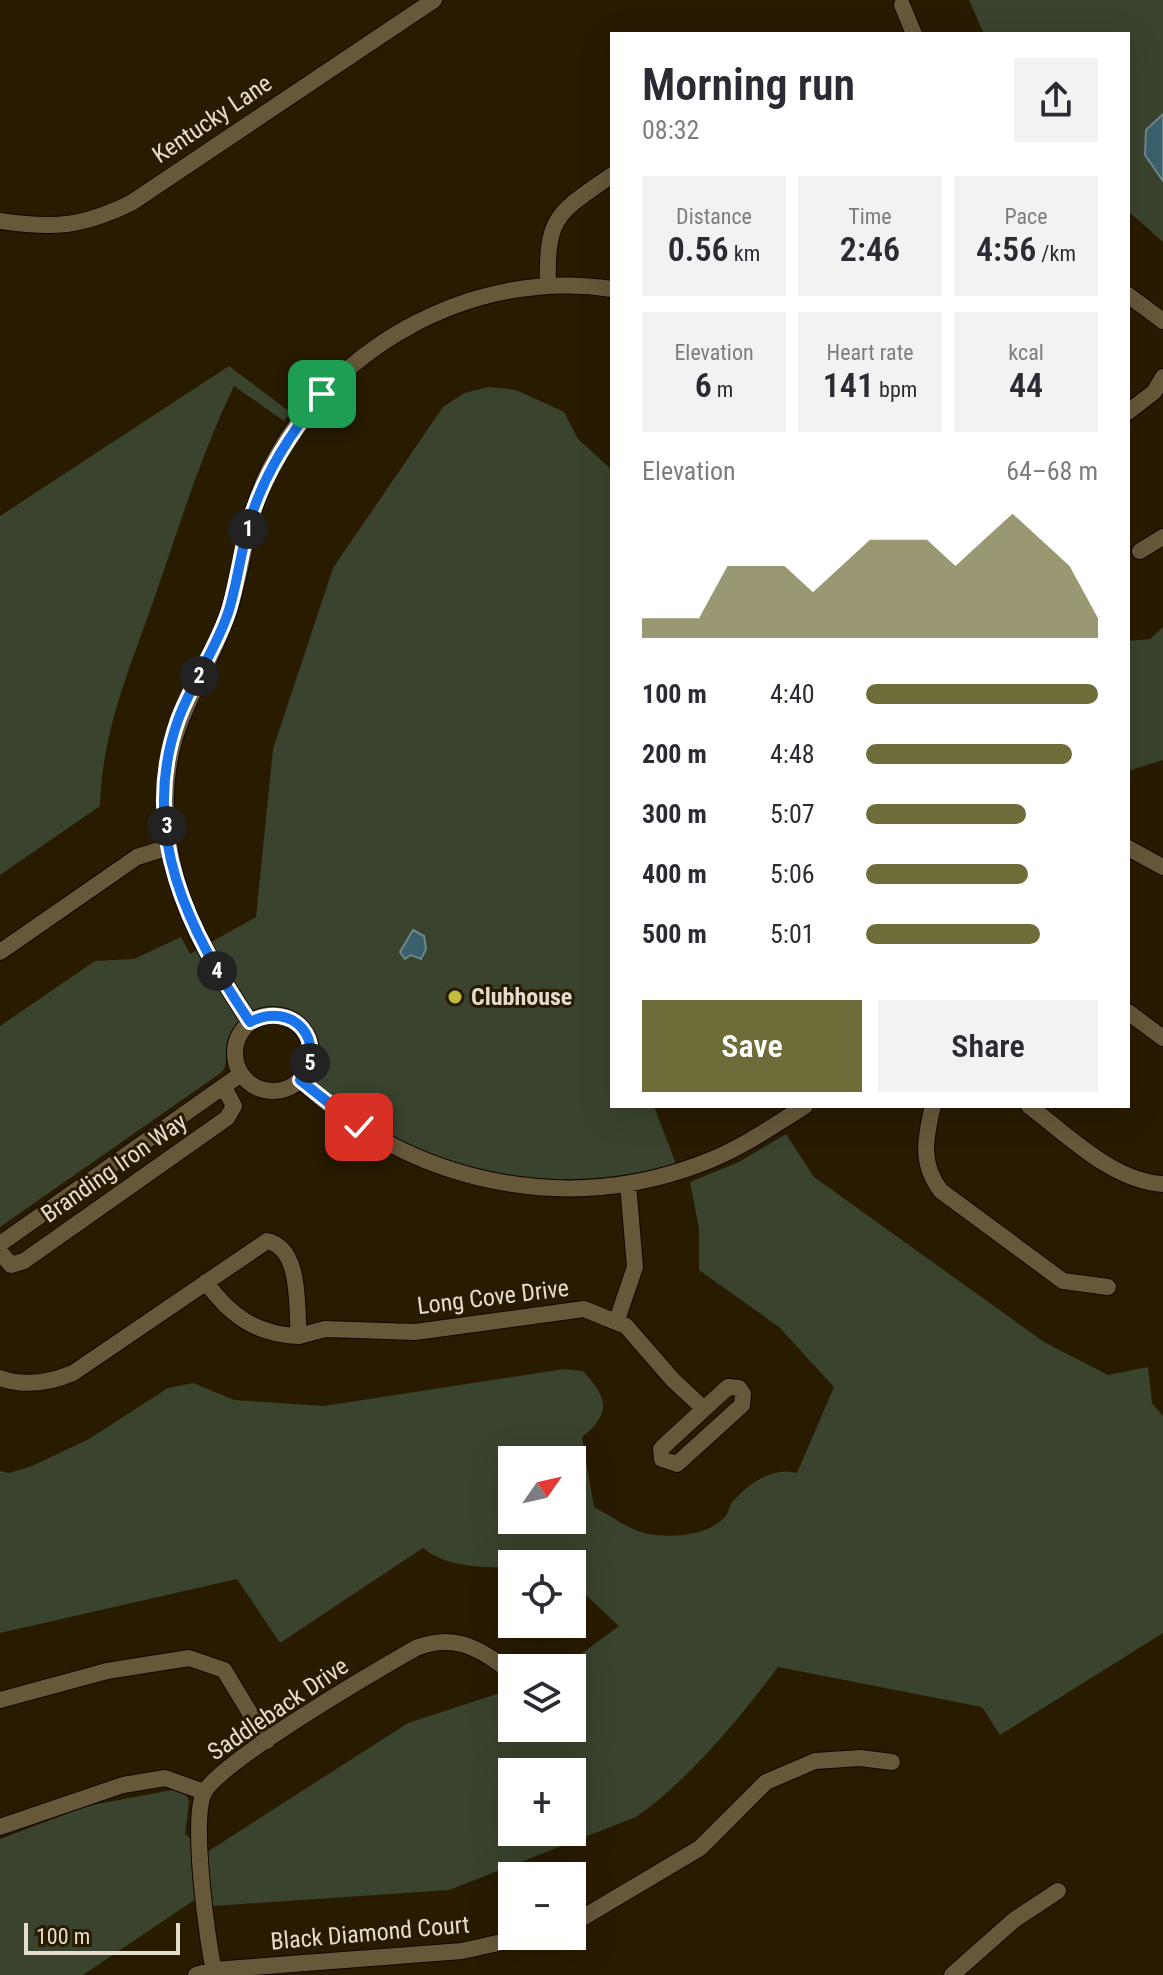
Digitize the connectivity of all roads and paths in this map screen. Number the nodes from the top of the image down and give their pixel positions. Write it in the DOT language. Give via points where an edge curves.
graph roads {
  1 [pos="434,0"];
  2 [pos="902,5"];
  3 [pos="913,32"];
  4 [pos="610,176"];
  5 [pos="0,221"];
  6 [pos="548,285"];
  7 [pos="610,289"];
  8 [pos="1130,296"];
  9 [pos="1163,321"];
  10 [pos="1163,377"];
  11 [pos="1130,410"];
  12 [pos="1163,537"];
  13 [pos="1140,551"];
  14 [pos="169,847"];
  15 [pos="1130,849"];
  16 [pos="1163,867"];
  17 [pos="0,952"];
  18 [pos="1130,1013"];
  19 [pos="250,1022"];
  20 [pos="1163,1038"];
  21 [pos="241,1074"];
  22 [pos="300,1080"];
  23 [pos="224,1087"];
  24 [pos="802,1108"];
  25 [pos="933,1108"];
  26 [pos="1032,1108"];
  27 [pos="628,1184"];
  28 [pos="1163,1184"];
  29 [pos="0,1244"];
  30 [pos="0,1252"];
  31 [pos="206,1282"];
  32 [pos="1108,1287"];
  33 [pos="617,1320"];
  34 [pos="299,1336"];
  35 [pos="0,1378"];
  36 [pos="703,1408"];
  37 [pos="498,1663"];
  38 [pos="0,1700"];
  39 [pos="267,1741"];
  40 [pos="892,1762"];
  41 [pos="204,1792"];
  42 [pos="0,1827"];
  43 [pos="1058,1891"];
  44 [pos="586,1916"];
  45 [pos="498,1943"];
  46 [pos="214,1972"];
  47 [pos="196,1975"];
  48 [pos="952,1975"];
  1 -- 5 [label="street, Kentucky Lane" via="131,203 78,225"];
  2 -- 3 [label="street"];
  4 -- 6 [label="street" via="566,208 552,226"];
  6 -- 7 [label="street"];
  6 -- 14 [label="street" via="483,296 409,327 332,383 297,425 265,481 225,622 173,738 166,783"];
  8 -- 9 [label="street"];
  10 -- 11 [label="street" via="1154,392"];
  12 -- 13 [label="street"];
  14 -- 17 [label="street" via="137,857"];
  14 -- 19 [label="street" via="174,882 190,923"];
  15 -- 16 [label="street"];
  18 -- 20 [label="street"];
  19 -- 21 [label="street" via="237,1041"];
  19 -- 22 [label="street" via="261,1016 287,1017 306,1033 311,1058"];
  21 -- 22 [label="street" via="269,1091 281,1091"];
  21 -- 23 [label="street"];
  22 -- 27 [label="street" via="389,1145 458,1173 535,1188"];
  23 -- 29 [label="street"];
  23 -- 30 [label="street, Branding Iron Way" via="234,1106 227,1118 24,1261 11,1265"];
  24 -- 27 [label="street" via="723,1155"];
  25 -- 32 [label="street" via="925,1151 941,1191 1063,1281"];
  26 -- 28 [label="street" via="1119,1171"];
  27 -- 33 [label="street" via="635,1267"];
  31 -- 34 [label="street, Long Cove Drive" via="244,1322 274,1334"];
  31 -- 34 [label="street" via="258,1245 267,1241 282,1247 291,1262"];
  31 -- 35 [label="street" via="73,1373 43,1383"];
  33 -- 34 [label="street, Long Cove Drive" via="574,1309 415,1332 325,1329"];
  33 -- 36 [label="street"];
  36 -- 36 [label="street" via="661,1449 667,1463 683,1460 745,1400 739,1388 728,1387"];
  37 -- 39 [label="street, Saddleback Drive" via="471,1645 429,1643"];
  38 -- 39 [label="street" via="107,1671 189,1658 224,1670"];
  39 -- 41 [label="street, Saddleback Drive" via="221,1773"];
  40 -- 44 [label="street" via="815,1761 766,1782 700,1848"];
  41 -- 42 [label="street" via="165,1778 123,1785"];
  41 -- 46 [label="street, Saddleback Drive" via="197,1821"];
  43 -- 48 [label="street" via="1014,1920"];
  45 -- 46 [label="street, Black Diamond Court" via="462,1951"];
  46 -- 47 [label="street, Black Diamond Court"];
}
